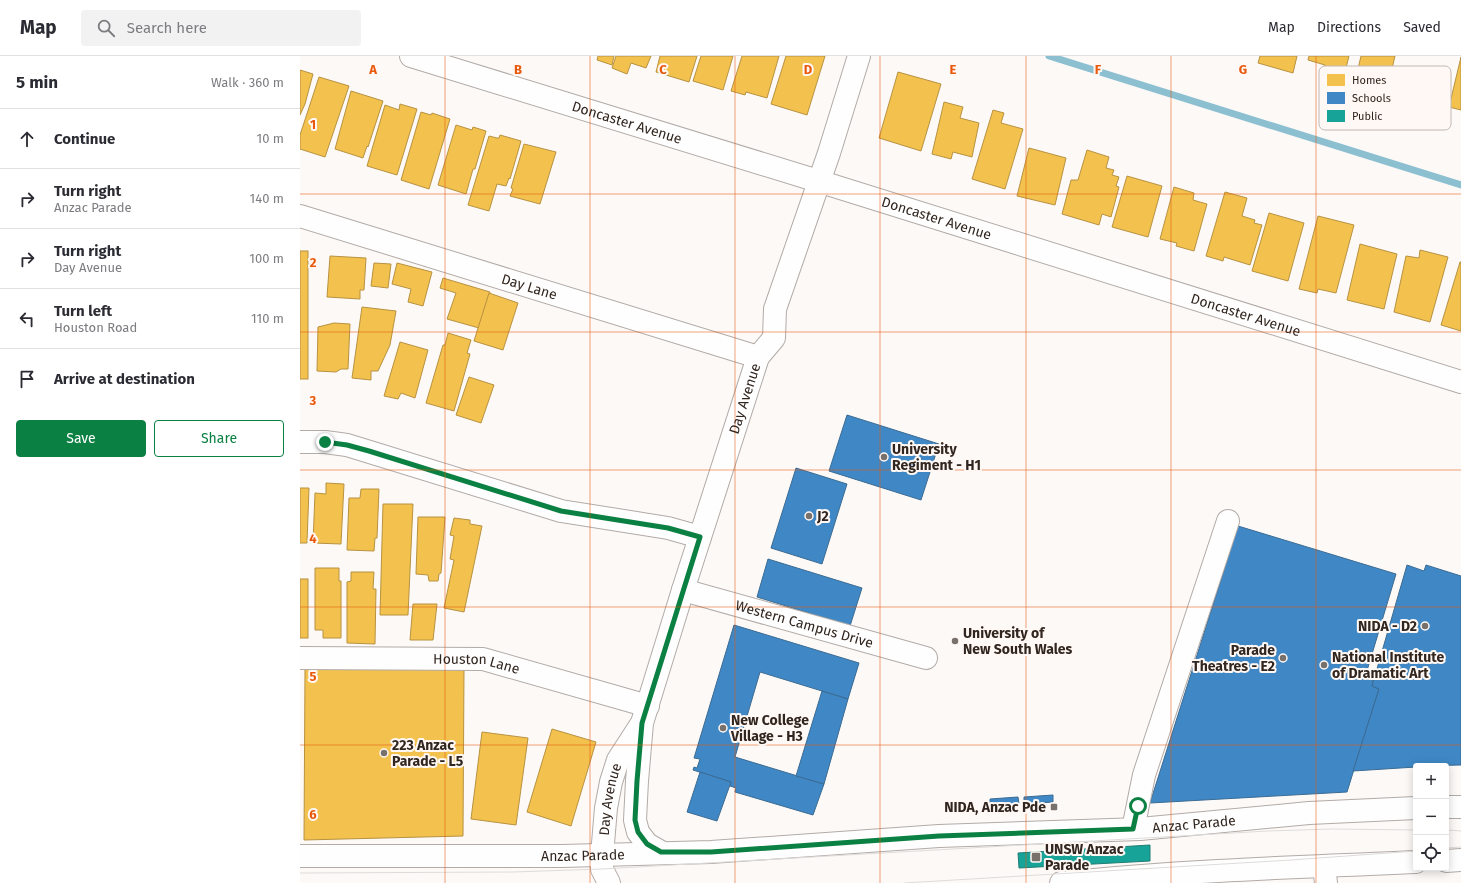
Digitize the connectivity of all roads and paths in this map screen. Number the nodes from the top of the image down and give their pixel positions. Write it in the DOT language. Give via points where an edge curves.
graph roads {
  1 [pos="411,56"];
  2 [pos="858,56"];
  3 [pos="818,181"];
  4 [pos="300,216"];
  5 [pos="758,357"];
  6 [pos="1461,382"];
  7 [pos="300,442"];
  8 [pos="1228,521"];
  9 [pos="700,537"];
  10 [pos="683,590"];
  11 [pos="300,658"];
  12 [pos="926,658"];
  13 [pos="645,715"];
  14 [pos="1449,807"];
  15 [pos="1461,807"];
  16 [pos="1413,808"];
  17 [pos="1133,829"];
  18 [pos="661,852"];
  19 [pos="602,855"];
  20 [pos="300,856"];
  21 [pos="1461,860"];
  22 [pos="1449,861"];
  23 [pos="1413,862"];
  24 [pos="1325,874"];
  25 [pos="609,883"];
  26 [pos="1061,883"];
  1 -- 3 [label="street, Doncaster Avenue"];
  2 -- 3 [label="street, Day Avenue"];
  3 -- 5 [label="street, Day Avenue" via="775,309 774,338"];
  3 -- 6 [label="street, Doncaster Avenue"];
  4 -- 5 [label="street, Day Lane"];
  5 -- 9 [label="street, Day Avenue"];
  7 -- 9 [label="street" via="347,445 561,511 668,528"];
  8 -- 17 [label="street" via="1144,775"];
  9 -- 10 [label="street, Day Avenue"];
  10 -- 12 [label="street, Western Campus Drive"];
  10 -- 13 [label="street, Day Avenue"];
  11 -- 13 [label="street, Houston Lane" via="483,659"];
  13 -- 18 [label="street, Day Avenue" via="635,820 638,832 647,844"];
  13 -- 19 [label="street, Day Avenue" via="618,760 613,774 606,808"];
  14 -- 15 [label="street"];
  16 -- 17 [label="street, Anzac Parade" via="1309,813"];
  17 -- 18 [label="street, Anzac Parade" via="939,836 711,852"];
  18 -- 19 [label="street, Anzac Parade"];
  19 -- 20 [label="street, Anzac Parade"];
  19 -- 25 [label="street, Day Avenue" via="602,869"];
  21 -- 22 [label="street"];
  23 -- 24 [label="street"];
  24 -- 26 [label="street" via="1122,877"];
}
